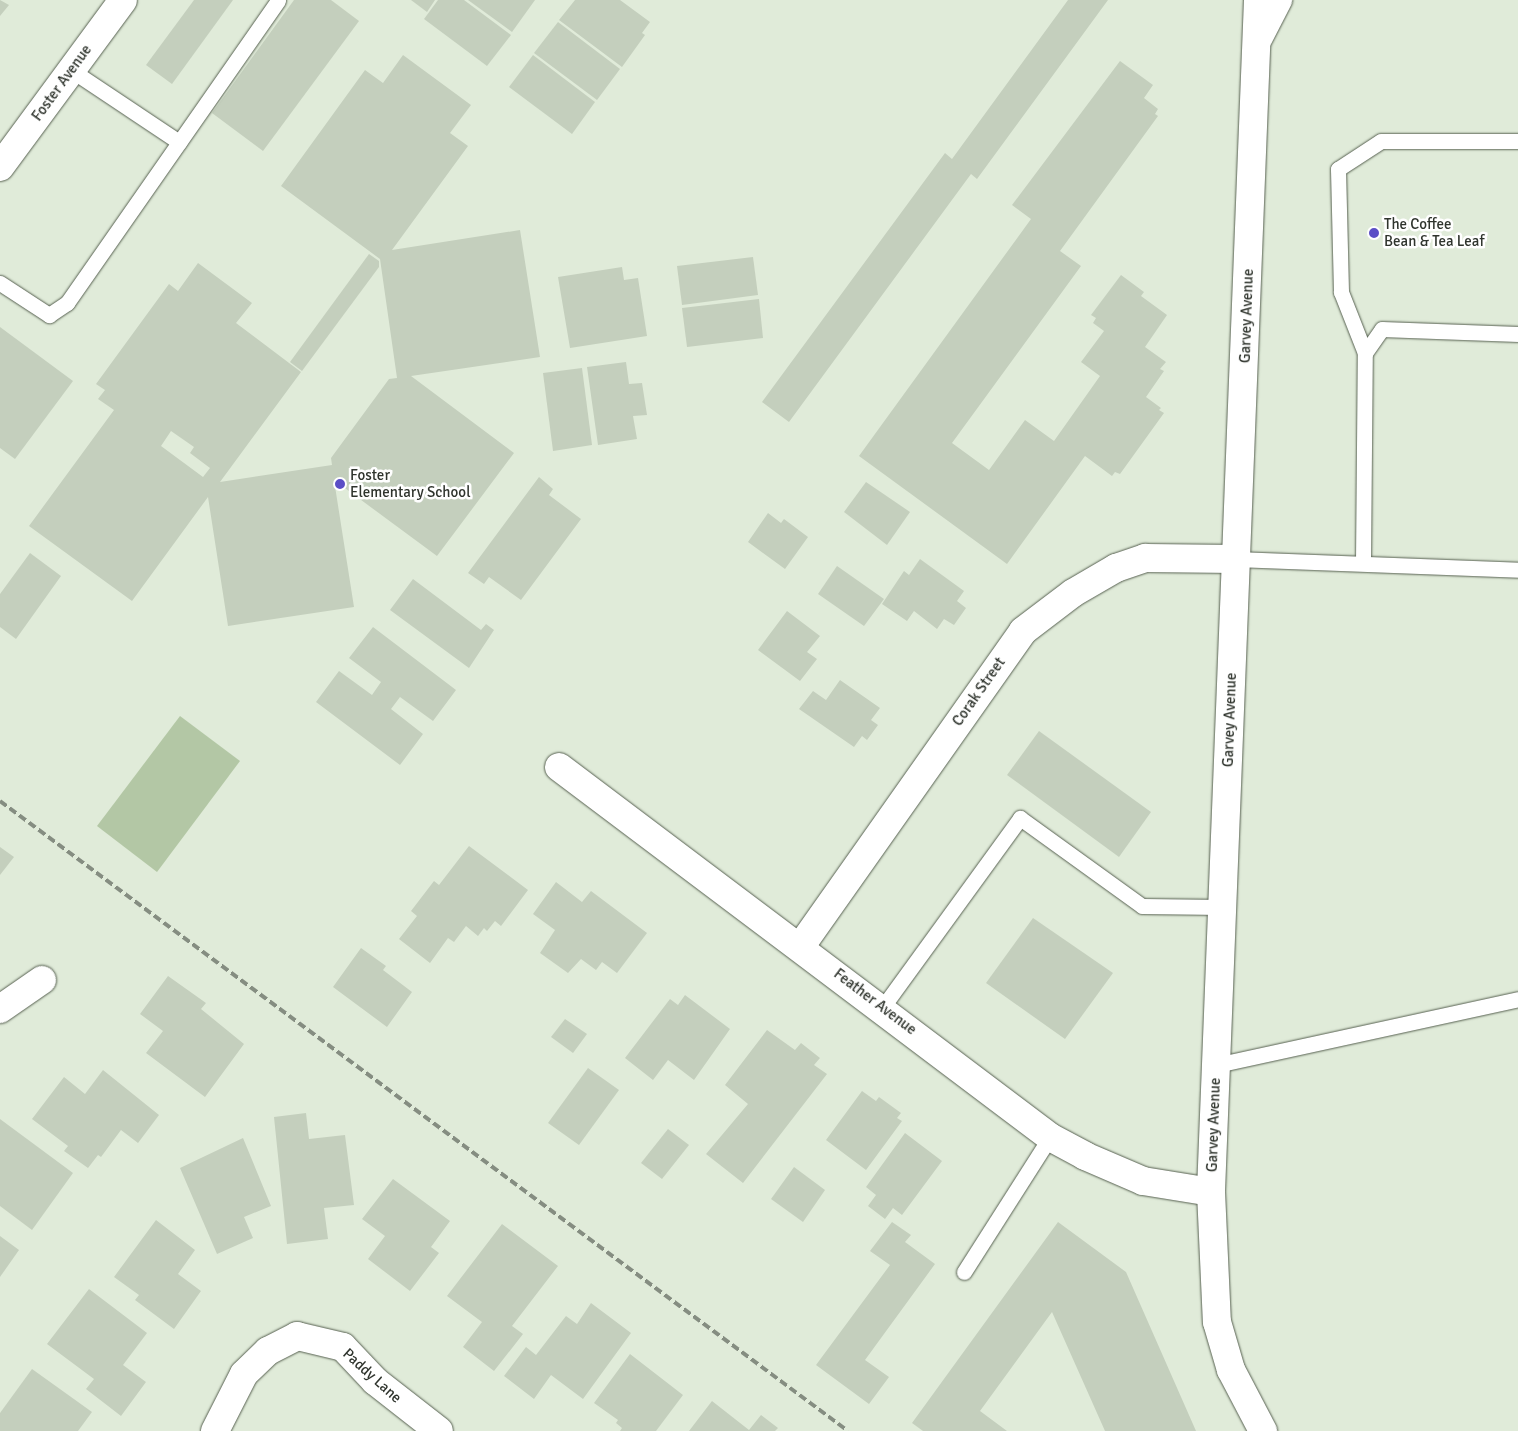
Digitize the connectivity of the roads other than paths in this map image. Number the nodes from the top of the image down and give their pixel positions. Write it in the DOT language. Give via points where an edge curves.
graph roads {
  1 [pos="123,0"];
  2 [pos="278,0"];
  3 [pos="1258,0"];
  4 [pos="1278,0"];
  5 [pos="1258,37"];
  6 [pos="71,70"];
  7 [pos="1518,141"];
  8 [pos="179,142"];
  9 [pos="0,167"];
  10 [pos="0,283"];
  11 [pos="1518,334"];
  12 [pos="1365,353"];
  13 [pos="1236,559"];
  14 [pos="1363,562"];
  15 [pos="1518,570"];
  16 [pos="559,767"];
  17 [pos="1223,907"];
  18 [pos="801,946"];
  19 [pos="42,980"];
  20 [pos="1518,999"];
  21 [pos="882,1008"];
  22 [pos="0,1009"];
  23 [pos="1216,1065"];
  24 [pos="1050,1136"];
  25 [pos="1211,1192"];
  26 [pos="964,1272"];
  27 [pos="215,1431"];
  28 [pos="439,1431"];
  29 [pos="1263,1431"];
  1 -- 6 [label="main road, Foster Avenue"];
  2 -- 8 [label="lane"];
  3 -- 5 [label="main road, Garvey Avenue"];
  4 -- 5 [label="main road"];
  5 -- 13 [label="main road, Garvey Avenue"];
  6 -- 8 [label="lane"];
  6 -- 9 [label="main road, Foster Avenue"];
  7 -- 12 [label="lane" via="1381,141 1338,169 1341,292"];
  8 -- 10 [label="lane" via="67,303 49,315"];
  11 -- 12 [label="lane" via="1382,330"];
  12 -- 14 [label="lane"];
  13 -- 14 [label="lane"];
  13 -- 17 [label="main road, Garvey Avenue"];
  13 -- 18 [label="main road, Corak Street" via="1145,558 1116,568 1073,593 1023,631"];
  14 -- 15 [label="lane"];
  16 -- 18 [label="main road, Feather Avenue"];
  17 -- 21 [label="lane" via="1142,906 1020,818"];
  17 -- 23 [label="main road, Garvey Avenue"];
  18 -- 21 [label="main road, Feather Avenue"];
  19 -- 22 [label="main road"];
  20 -- 23 [label="lane"];
  21 -- 24 [label="main road, Feather Avenue"];
  23 -- 25 [label="main road, Garvey Avenue"];
  24 -- 25 [label="main road, Feather Avenue" via="1085,1156 1143,1181"];
  24 -- 26 [label="lane"];
  25 -- 29 [label="main road, Garvey Avenue" via="1218,1322 1231,1370"];
  27 -- 28 [label="main road, Paddy Lane" via="244,1374 268,1351 298,1336 343,1347 374,1381"];
}
